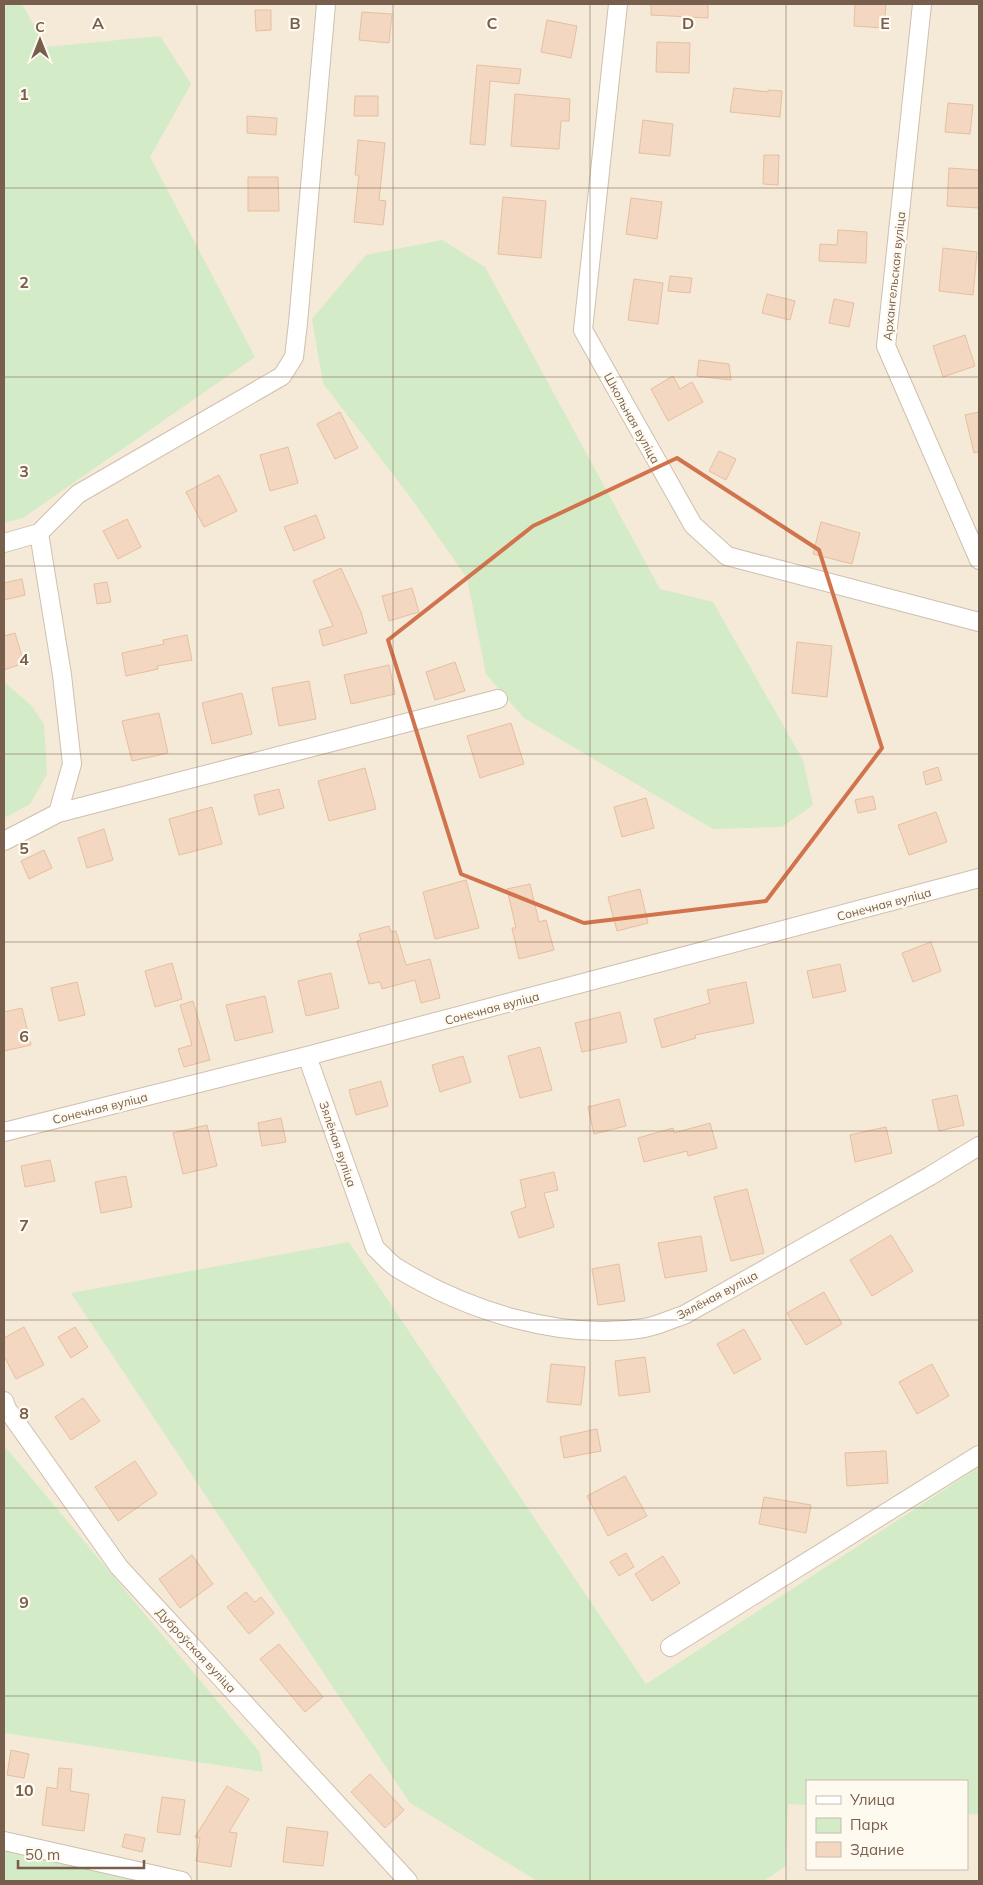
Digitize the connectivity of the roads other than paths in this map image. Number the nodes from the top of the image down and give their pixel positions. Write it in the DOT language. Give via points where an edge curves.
graph roads {
  1 [pos="326,4"];
  2 [pos="618,4"];
  3 [pos="922,4"];
  4 [pos="39,533"];
  5 [pos="4,543"];
  6 [pos="979,560"];
  7 [pos="979,622"];
  8 [pos="498,698"];
  9 [pos="58,813"];
  10 [pos="4,841"];
  11 [pos="979,878"];
  12 [pos="307,1056"];
  13 [pos="4,1132"];
  14 [pos="979,1146"];
  15 [pos="4,1401"];
  16 [pos="979,1455"];
  17 [pos="670,1647"];
  18 [pos="4,1840"];
  19 [pos="182,1881"];
  20 [pos="408,1881"];
  1 -- 4 [label="street" via="294,357 282,376 78,494"];
  2 -- 7 [label="street, Школьная вуліца" via="582,330 692,525 727,556"];
  3 -- 6 [label="street, Архангельская вуліца" via="886,346"];
  4 -- 5 [label="street"];
  4 -- 9 [label="street" via="62,675 72,764"];
  8 -- 9 [label="street"];
  9 -- 10 [label="street"];
  11 -- 12 [label="street, Сонечная вуліца"];
  12 -- 13 [label="street, Сонечная вуліца"];
  12 -- 14 [label="street, Зялёная вуліца" via="375,1248 396,1267 458,1299 519,1321 591,1332 645,1328 684,1315"];
  15 -- 20 [label="street, Дуброўская вуліца" via="119,1566"];
  16 -- 17 [label="street"];
  18 -- 19 [label="street"];
}
